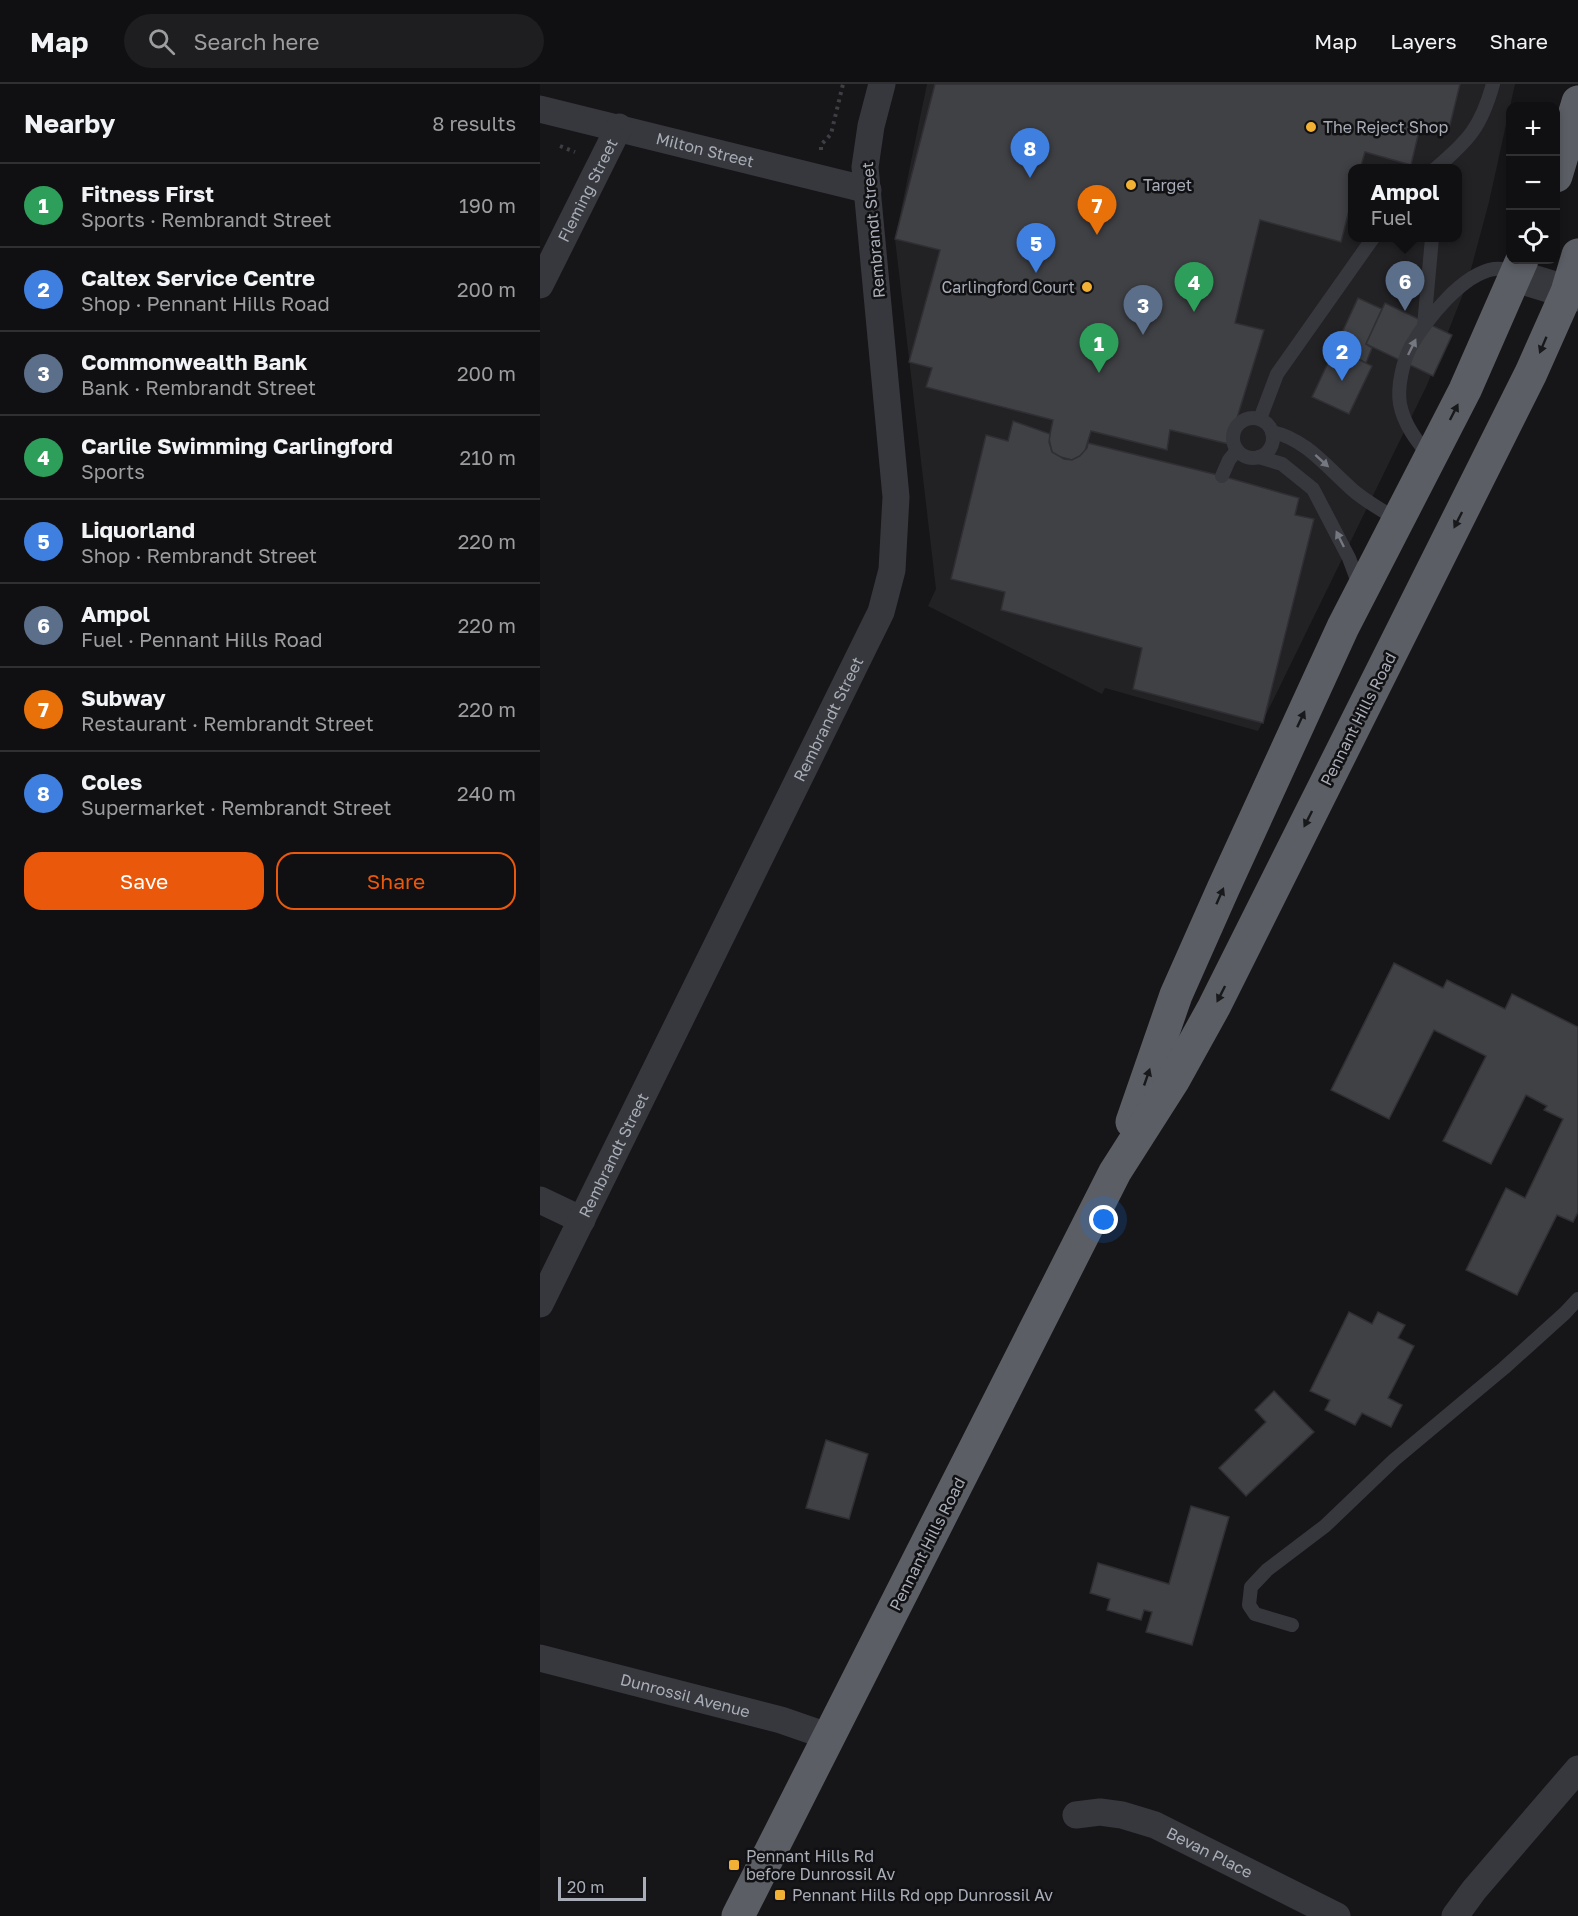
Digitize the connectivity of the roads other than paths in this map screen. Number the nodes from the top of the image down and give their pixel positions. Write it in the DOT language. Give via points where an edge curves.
graph roads {
  1 [pos="882,84"];
  2 [pos="1493,84"];
  3 [pos="1578,102"];
  4 [pos="540,109"];
  5 [pos="619,128"];
  6 [pos="1560,163"];
  7 [pos="1441,164"];
  8 [pos="868,190"];
  9 [pos="1369,242"];
  10 [pos="1432,242"];
  11 [pos="1578,255"];
  12 [pos="1519,268"];
  13 [pos="540,285"];
  14 [pos="1572,293"];
  15 [pos="1424,328"];
  16 [pos="1260,419"];
  17 [pos="1272,432"];
  18 [pos="1237,450"];
  19 [pos="1259,457"];
  20 [pos="1431,458"];
  21 [pos="1222,476"];
  22 [pos="1399,520"];
  23 [pos="1361,593"];
  24 [pos="1115,1172"];
  25 [pos="540,1200"];
  26 [pos="582,1220"];
  27 [pos="1578,1299"];
  28 [pos="540,1304"];
  29 [pos="1292,1625"];
  30 [pos="540,1658"];
  31 [pos="830,1737"];
  32 [pos="1578,1769"];
  33 [pos="1076,1815"];
  34 [pos="738,1916"];
  35 [pos="1338,1916"];
  36 [pos="1455,1916"];
  1 -- 8 [label="street, Rembrandt Street" via="866,167"];
  2 -- 7 [label="lane" via="1478,126"];
  3 -- 6 [label="highway"];
  4 -- 5 [label="street, Milton Street"];
  5 -- 8 [label="street, Milton Street"];
  5 -- 13 [label="street, Fleming Street"];
  8 -- 26 [label="street, Rembrandt Street" via="896,497 892,570 881,612"];
  9 -- 16 [label="lane" via="1277,374"];
  10 -- 15 [label="lane"];
  11 -- 14 [label="highway, Pennant Hills Road"];
  12 -- 14 [label="street"];
  12 -- 15 [label="lane" via="1493,269 1462,283"];
  20 -- 12 [label="highway, Pennant Hills Road, one-way"];
  14 -- 24 [label="highway, Pennant Hills Road, one-way" via="1215,1007"];
  20 -- 15 [label="lane, one-way" via="1413,435 1400,404 1401,380 1410,347"];
  16 -- 17 [label="lane"];
  16 -- 18 [label="lane" via="1247,418 1237,426 1233,438"];
  17 -- 19 [label="lane" via="1272,444"];
  17 -- 22 [label="lane, one-way" via="1292,437 1355,491"];
  18 -- 19 [label="lane" via="1247,457"];
  18 -- 21 [label="lane"];
  23 -- 19 [label="lane, one-way" via="1349,558 1313,489 1282,465"];
  20 -- 22 [label="highway, Pennant Hills Road"];
  22 -- 23 [label="highway, Pennant Hills Road"];
  24 -- 23 [label="highway, Pennant Hills Road, one-way" via="1176,995"];
  24 -- 31 [label="highway, Pennant Hills Road"];
  25 -- 26 [label="street"];
  26 -- 28 [label="street, Rembrandt Street"];
  27 -- 29 [label="lane" via="1504,1368 1394,1460 1325,1526 1251,1587 1249,1605 1255,1614"];
  30 -- 31 [label="street, Dunrossil Avenue" via="781,1720"];
  31 -- 34 [label="highway, Pennant Hills Road"];
  32 -- 36 [label="street"];
  33 -- 35 [label="street, Bevan Place" via="1100,1812 1155,1825"];
}
